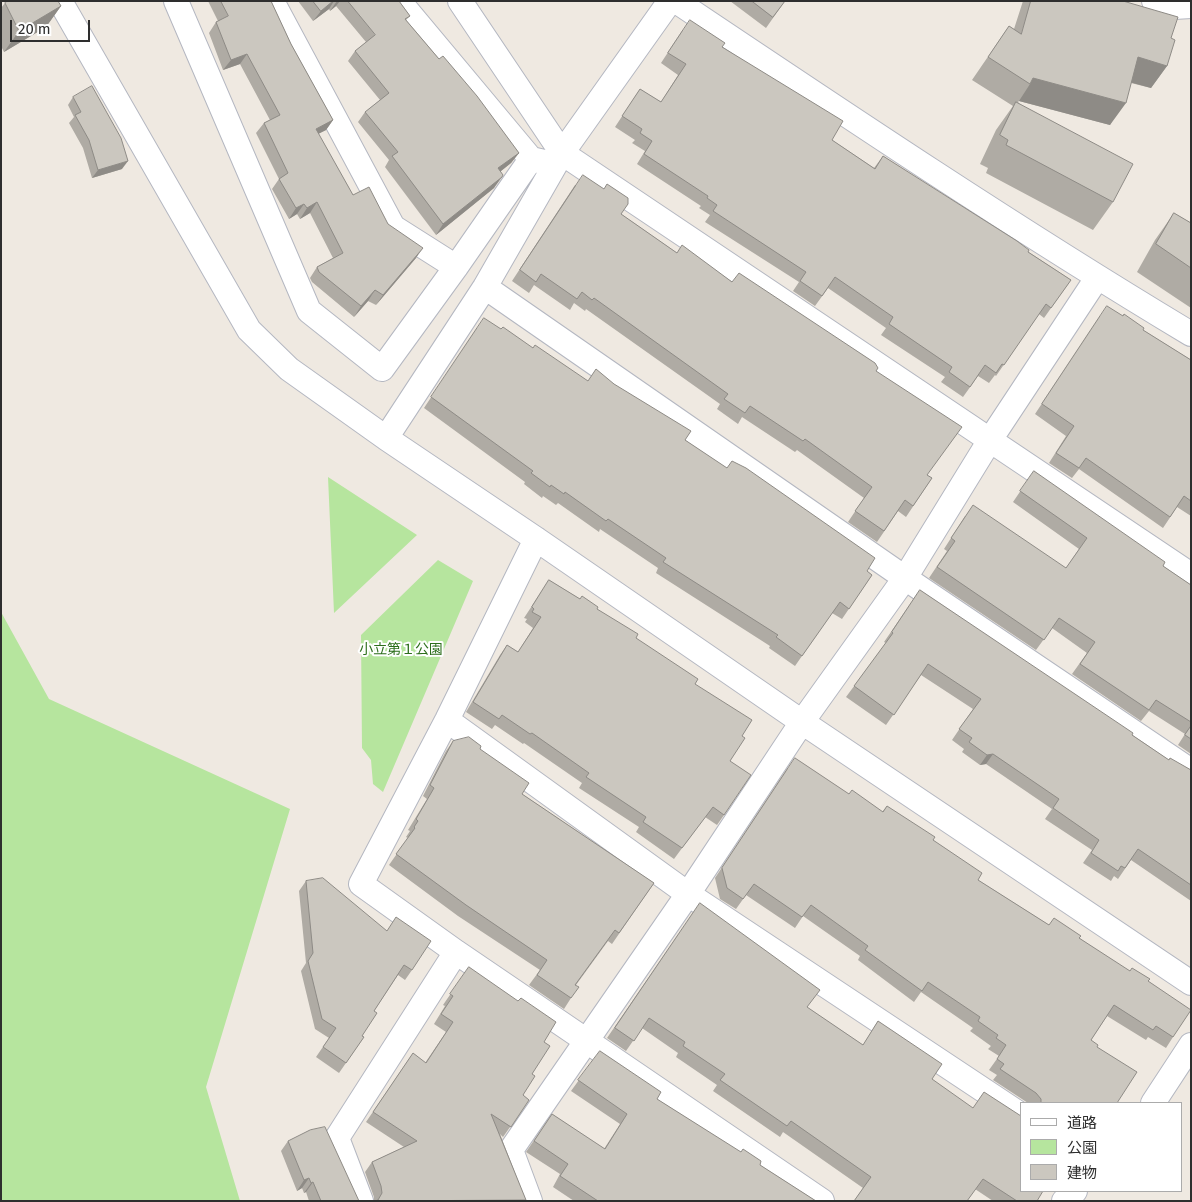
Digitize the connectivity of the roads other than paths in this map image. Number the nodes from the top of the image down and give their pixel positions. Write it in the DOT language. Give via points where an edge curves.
graph roads {
  1 [pos="60,1"];
  2 [pos="176,1"];
  3 [pos="272,1"];
  4 [pos="399,1"];
  5 [pos="460,1"];
  6 [pos="670,1"];
  7 [pos="676,1"];
  8 [pos="1154,1"];
  9 [pos="1191,6"];
  10 [pos="530,158"];
  11 [pos="559,159"];
  12 [pos="456,268"];
  13 [pos="1097,278"];
  14 [pos="485,287"];
  15 [pos="1191,334"];
  16 [pos="386,438"];
  17 [pos="990,440"];
  18 [pos="536,539"];
  19 [pos="1191,575"];
  20 [pos="905,578"];
  21 [pos="447,720"];
  22 [pos="802,722"];
  23 [pos="1191,771"];
  24 [pos="688,894"];
  25 [pos="456,952"];
  26 [pos="1191,983"];
  27 [pos="586,1039"];
  28 [pos="1191,1045"];
  29 [pos="1155,1102"];
  30 [pos="1020,1114"];
  31 [pos="1074,1192"];
  32 [pos="361,1201"];
  33 [pos="530,1201"];
  34 [pos="822,1201"];
  35 [pos="1064,1201"];
  1 -- 16 [label="street" via="249,330 289,369"];
  2 -- 12 [label="street" via="309,311 382,369"];
  3 -- 12 [label="street" via="393,227"];
  4 -- 10 [label="street"];
  5 -- 11 [label="street"];
  6 -- 11 [label="street"];
  7 -- 13 [label="street" via="892,147"];
  8 -- 9 [label="street" via="1174,7"];
  10 -- 11 [label="street"];
  10 -- 12 [label="street"];
  11 -- 14 [label="street"];
  11 -- 17 [label="street"];
  13 -- 15 [label="street"];
  13 -- 17 [label="street"];
  14 -- 16 [label="street"];
  14 -- 20 [label="street"];
  16 -- 18 [label="street"];
  17 -- 19 [label="street"];
  17 -- 20 [label="street"];
  18 -- 21 [label="street"];
  18 -- 22 [label="street"];
  20 -- 22 [label="street"];
  20 -- 23 [label="street"];
  21 -- 24 [label="street"];
  21 -- 25 [label="street" via="362,884"];
  22 -- 24 [label="street"];
  22 -- 26 [label="street"];
  24 -- 27 [label="street"];
  24 -- 30 [label="street"];
  25 -- 27 [label="street"];
  25 -- 32 [label="street" via="337,1138"];
  27 -- 33 [label="street" via="511,1150"];
  27 -- 34 [label="street"];
  28 -- 29 [label="street"];
  31 -- 35 [label="street"];
}
